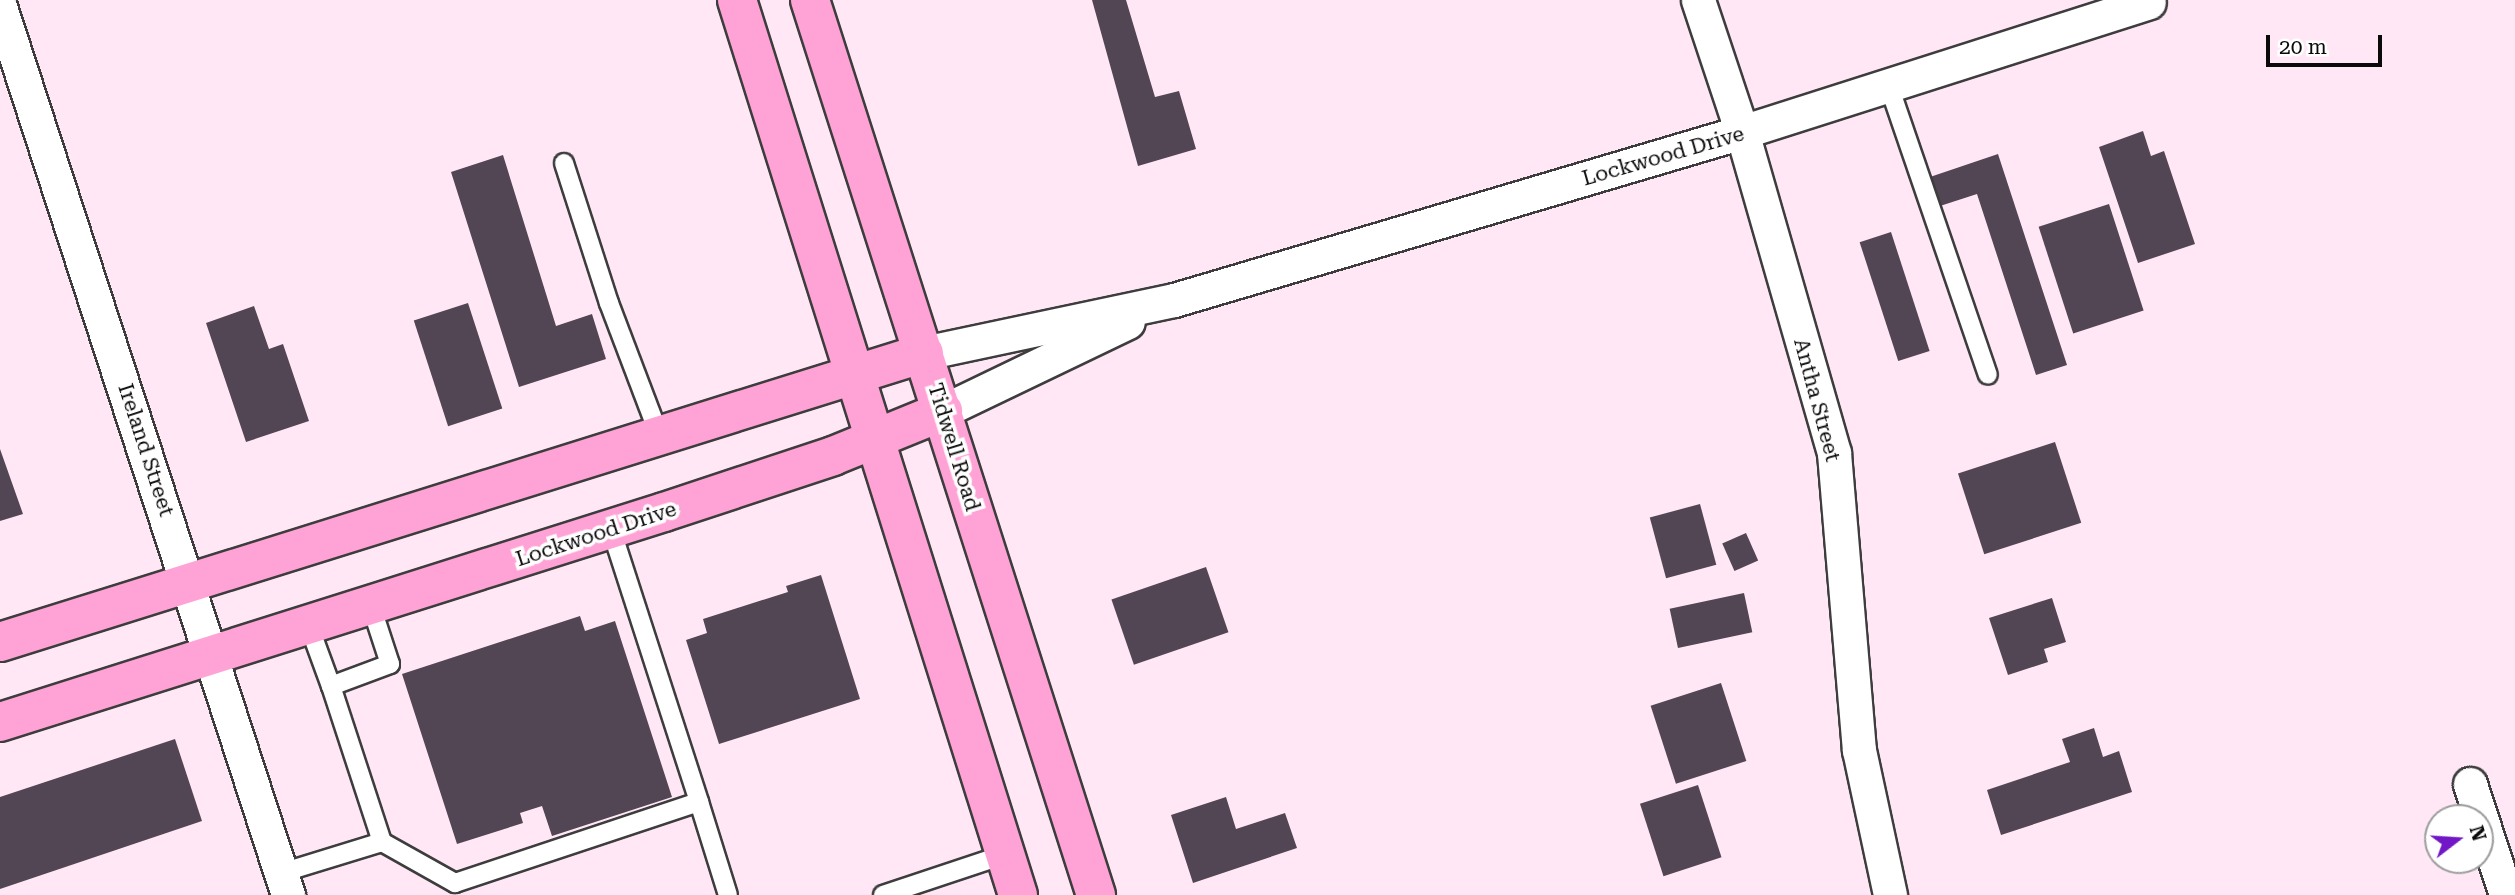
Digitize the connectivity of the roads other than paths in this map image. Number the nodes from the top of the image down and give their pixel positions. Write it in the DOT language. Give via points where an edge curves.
graph roads {
  1 [pos="737,0"];
  2 [pos="810,0"];
  3 [pos="1698,0"];
  4 [pos="2149,2"];
  5 [pos="0,7"];
  6 [pos="1889,86"];
  7 [pos="1742,132"];
  8 [pos="565,163"];
  9 [pos="1174,300"];
  10 [pos="924,353"];
  11 [pos="1988,375"];
  12 [pos="855,376"];
  13 [pos="943,411"];
  14 [pos="660,437"];
  15 [pos="876,439"];
  16 [pos="611,529"];
  17 [pos="189,581"];
  18 [pos="371,606"];
  19 [pos="309,626"];
  20 [pos="0,642"];
  21 [pos="213,656"];
  22 [pos="331,685"];
  23 [pos="0,722"];
  24 [pos="2470,784"];
  25 [pos="699,803"];
  26 [pos="382,842"];
  27 [pos="1006,853"];
  28 [pos="285,884"];
  29 [pos="728,895"];
  30 [pos="883,895"];
  31 [pos="1018,895"];
  32 [pos="1096,895"];
  33 [pos="1889,895"];
  34 [pos="2507,895"];
  1 -- 12 [label="main road"];
  2 -- 10 [label="main road, Tidwell Road"];
  3 -- 7 [label="street, Antha Street"];
  4 -- 6 [label="street, Lockwood Drive"];
  5 -- 17 [label="street, Ireland Street"];
  6 -- 7 [label="street, Lockwood Drive"];
  6 -- 11 [label="lane"];
  7 -- 9 [label="street, Lockwood Drive"];
  7 -- 33 [label="street, Antha Street" via="1834,453 1859,750"];
  8 -- 14 [label="lane" via="609,303"];
  9 -- 10 [label="street, Lockwood Drive"];
  9 -- 13 [label="street, Lockwood Drive"];
  10 -- 12 [label="main road, Lockwood Drive"];
  10 -- 13 [label="main road, Tidwell Road"];
  12 -- 14 [label="main road, Lockwood Drive"];
  12 -- 15 [label="main road"];
  13 -- 15 [label="main road, Lockwood Drive"];
  13 -- 32 [label="main road, Tidwell Road"];
  14 -- 17 [label="main road, Lockwood Drive"];
  15 -- 16 [label="main road, Lockwood Drive"];
  15 -- 27 [label="main road"];
  16 -- 18 [label="main road, Lockwood Drive"];
  16 -- 25 [label="lane"];
  17 -- 20 [label="main road, Lockwood Drive"];
  17 -- 21 [label="street, Ireland Street"];
  18 -- 19 [label="main road, Lockwood Drive"];
  18 -- 22 [label="lane" via="390,664"];
  19 -- 21 [label="main road, Lockwood Drive"];
  19 -- 22 [label="lane"];
  21 -- 23 [label="main road, Lockwood Drive"];
  21 -- 28 [label="street, Ireland Street"];
  22 -- 26 [label="lane"];
  24 -- 34 [label="street"];
  25 -- 26 [label="lane" via="455,883"];
  25 -- 29 [label="lane"];
  26 -- 28 [label="lane"];
  27 -- 30 [label="lane"];
  27 -- 31 [label="main road"];
}
